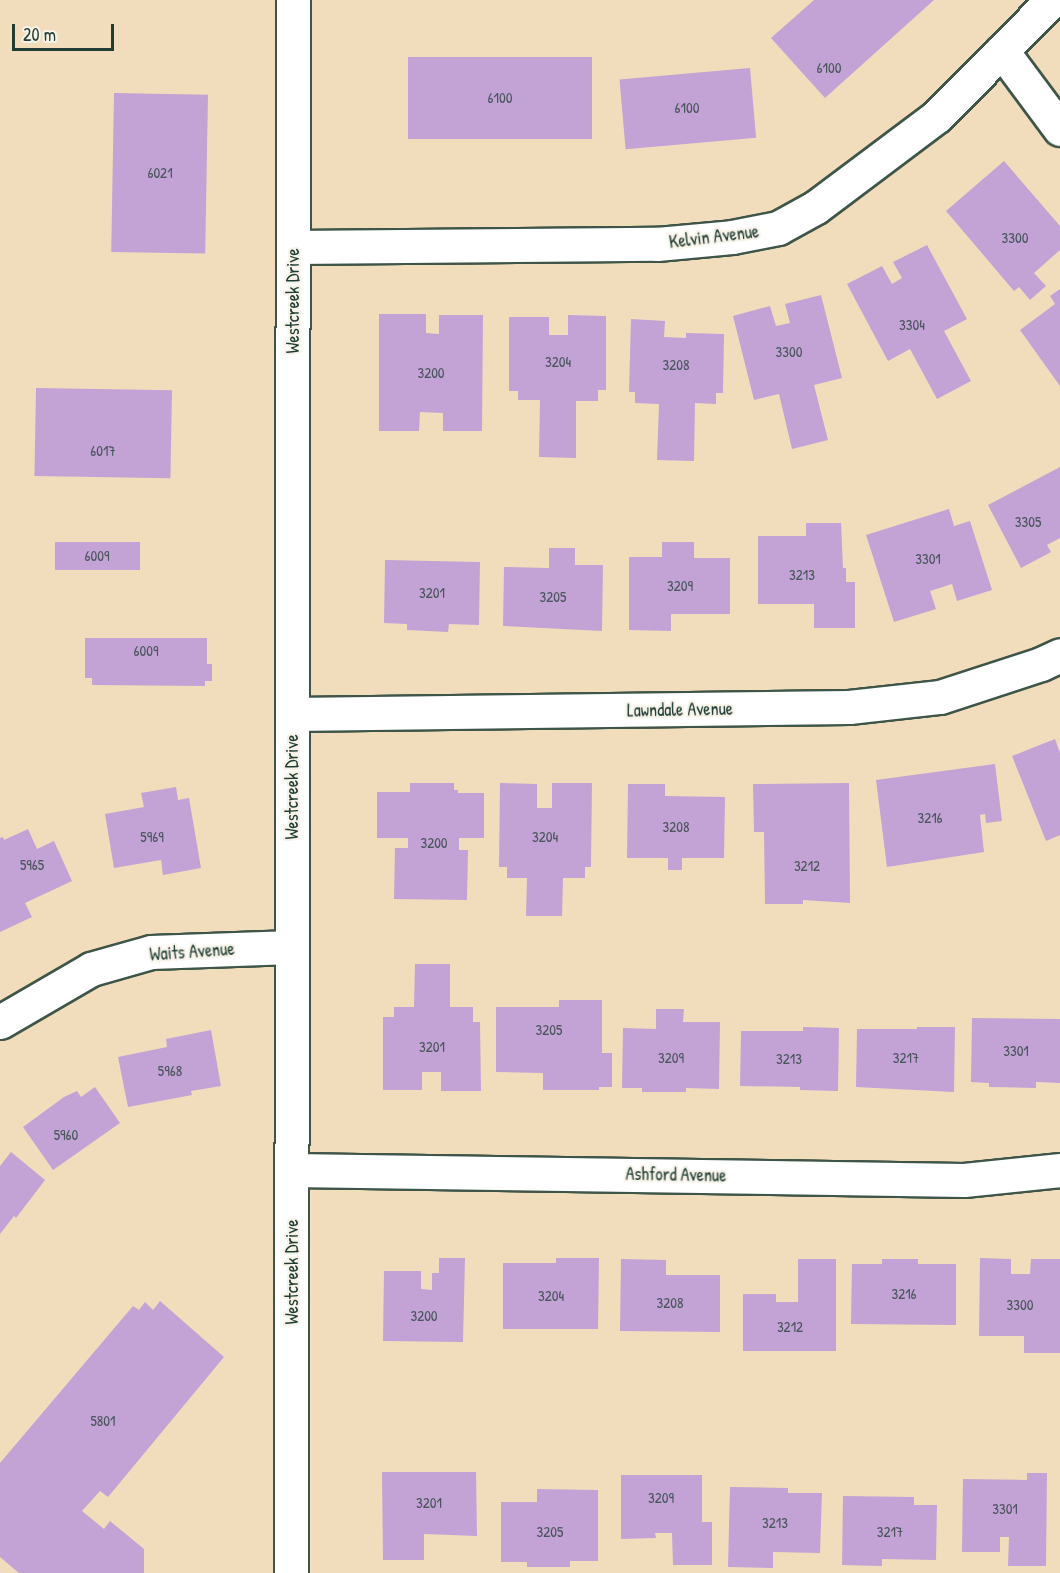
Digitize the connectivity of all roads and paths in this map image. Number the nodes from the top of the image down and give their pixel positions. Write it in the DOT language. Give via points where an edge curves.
graph roads {
  1 [pos="293,0"];
  2 [pos="1052,0"];
  3 [pos="1002,51"];
  4 [pos="1060,129"];
  5 [pos="293,246"];
  6 [pos="1060,655"];
  7 [pos="292,714"];
  8 [pos="292,946"];
  9 [pos="0,1022"];
  10 [pos="292,1170"];
  11 [pos="1060,1170"];
  12 [pos="291,1573"];
  1 -- 5 [label="street, Westcreek Drive"];
  2 -- 3 [label="street, Kelvin Avenue"];
  3 -- 4 [label="street"];
  3 -- 5 [label="street, Kelvin Avenue" via="938,116 816,207 778,228 657,244"];
  5 -- 7 [label="street, Westcreek Drive"];
  6 -- 7 [label="street, Lawndale Avenue" via="940,697 849,707"];
  7 -- 8 [label="street, Westcreek Drive"];
  8 -- 9 [label="street, Waits Avenue" via="151,952 91,969"];
  8 -- 10 [label="street, Westcreek Drive"];
  10 -- 11 [label="street, Ashford Avenue" via="964,1180"];
  10 -- 12 [label="street, Westcreek Drive"];
}
